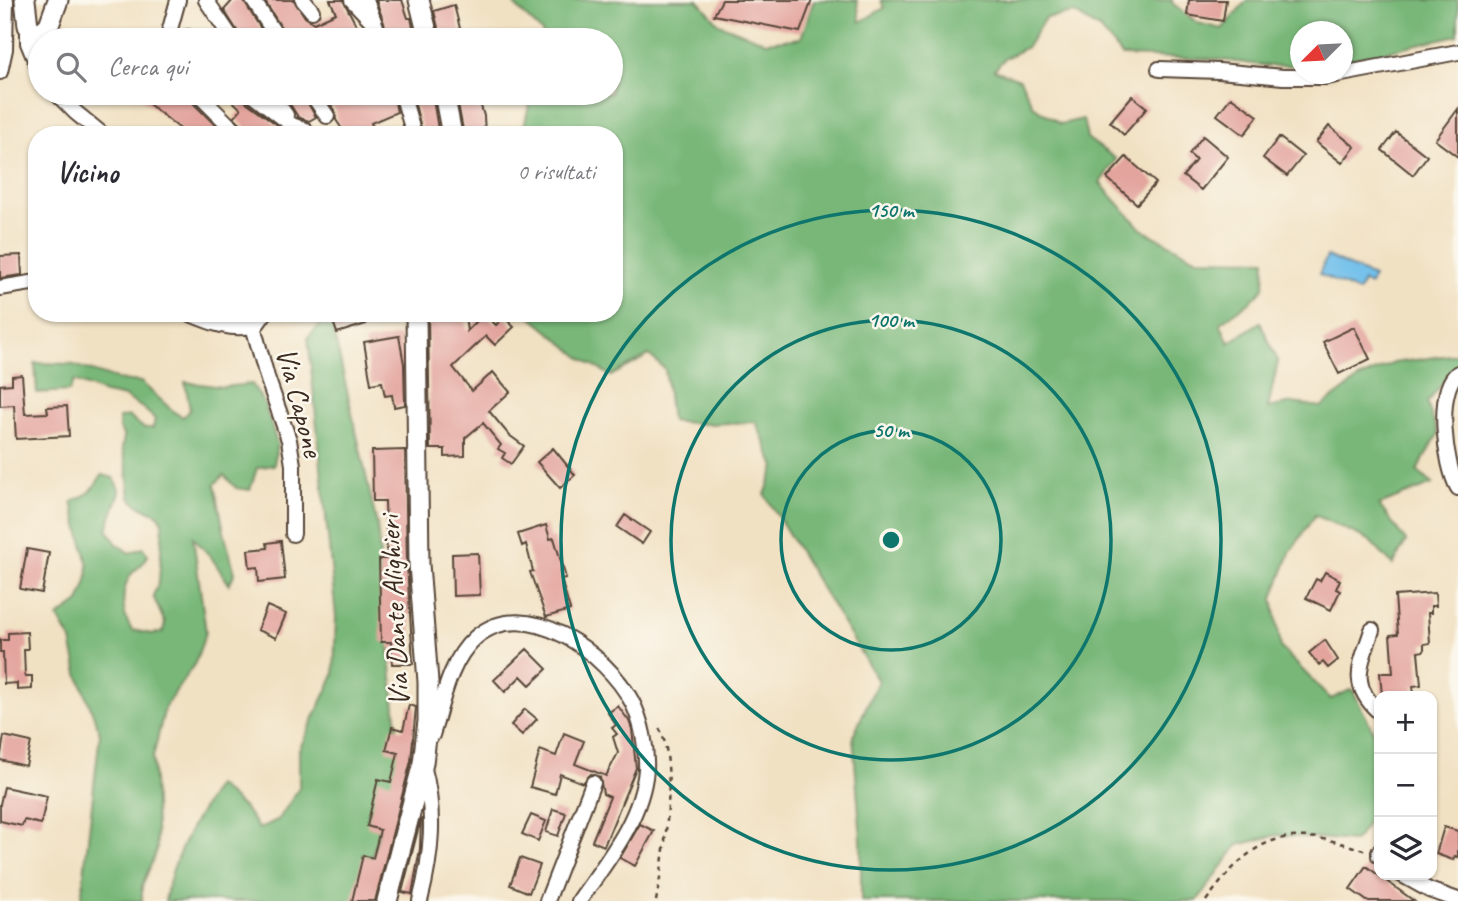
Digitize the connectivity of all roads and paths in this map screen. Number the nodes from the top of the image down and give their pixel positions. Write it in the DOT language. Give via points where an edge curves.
graph roads {
  1 [pos="6,0"];
  2 [pos="25,0"];
  3 [pos="58,0"];
  4 [pos="178,0"];
  5 [pos="206,0"];
  6 [pos="253,0"];
  7 [pos="352,0"];
  8 [pos="366,0"];
  9 [pos="419,0"];
  10 [pos="373,23"];
  11 [pos="28,26"];
  12 [pos="45,28"];
  13 [pos="170,28"];
  14 [pos="225,28"];
  15 [pos="271,28"];
  16 [pos="375,28"];
  17 [pos="426,28"];
  18 [pos="1458,52"];
  19 [pos="1158,69"];
  20 [pos="0,72"];
  21 [pos="68,105"];
  22 [pos="209,105"];
  23 [pos="267,105"];
  24 [pos="280,105"];
  25 [pos="319,105"];
  26 [pos="405,105"];
  27 [pos="446,105"];
  28 [pos="327,116"];
  29 [pos="92,126"];
  30 [pos="230,126"];
  31 [pos="295,126"];
  32 [pos="296,126"];
  33 [pos="411,126"];
  34 [pos="450,126"];
  35 [pos="28,283"];
  36 [pos="0,288"];
  37 [pos="216,322"];
  38 [pos="259,322"];
  39 [pos="416,322"];
  40 [pos="253,326"];
  41 [pos="1458,373"];
  42 [pos="1458,488"];
  43 [pos="293,534"];
  44 [pos="1372,630"];
  45 [pos="1374,707"];
  46 [pos="655,723"];
  47 [pos="423,763"];
  48 [pos="593,782"];
  49 [pos="1374,854"];
  50 [pos="1411,880"];
  51 [pos="1458,900"];
  52 [pos="387,901"];
  53 [pos="420,901"];
  54 [pos="547,901"];
  55 [pos="579,901"];
  56 [pos="656,901"];
  57 [pos="1206,901"];
  1 -- 20 [label="street"];
  2 -- 11 [label="main road"];
  3 -- 12 [label="main road"];
  4 -- 13 [label="street"];
  5 -- 14 [label="street"];
  6 -- 15 [label="street"];
  7 -- 10 [label="street"];
  8 -- 10 [label="street"];
  9 -- 17 [label="main road"];
  10 -- 16 [label="street"];
  18 -- 19 [label="street" via="1326,77"];
  21 -- 29 [label="street"];
  22 -- 30 [label="street"];
  23 -- 31 [label="street"];
  24 -- 32 [label="street"];
  25 -- 28 [label="street"];
  26 -- 33 [label="street"];
  27 -- 34 [label="main road"];
  35 -- 36 [label="street"];
  37 -- 40 [label="street"];
  38 -- 40 [label="street"];
  39 -- 47 [label="main road, Via Dante Alighieri" via="419,564 429,695"];
  40 -- 43 [label="street, Via Capone" via="289,440"];
  41 -- 42 [label="street" via="1448,386 1445,409 1449,465"];
  44 -- 45 [label="street" via="1358,677 1364,696"];
  46 -- 56 [label="path" via="662,731 669,775 666,840"];
  47 -- 52 [label="main road, Via Dante Alighieri"];
  47 -- 53 [label="street" via="432,827"];
  47 -- 55 [label="street" via="458,661 469,643 489,628 504,623 542,627 595,656 633,705 643,732 646,771 640,799 625,831"];
  48 -- 54 [label="street"];
  49 -- 57 [label="path" via="1319,839 1273,840 1239,860"];
  50 -- 51 [label="street"];
}
